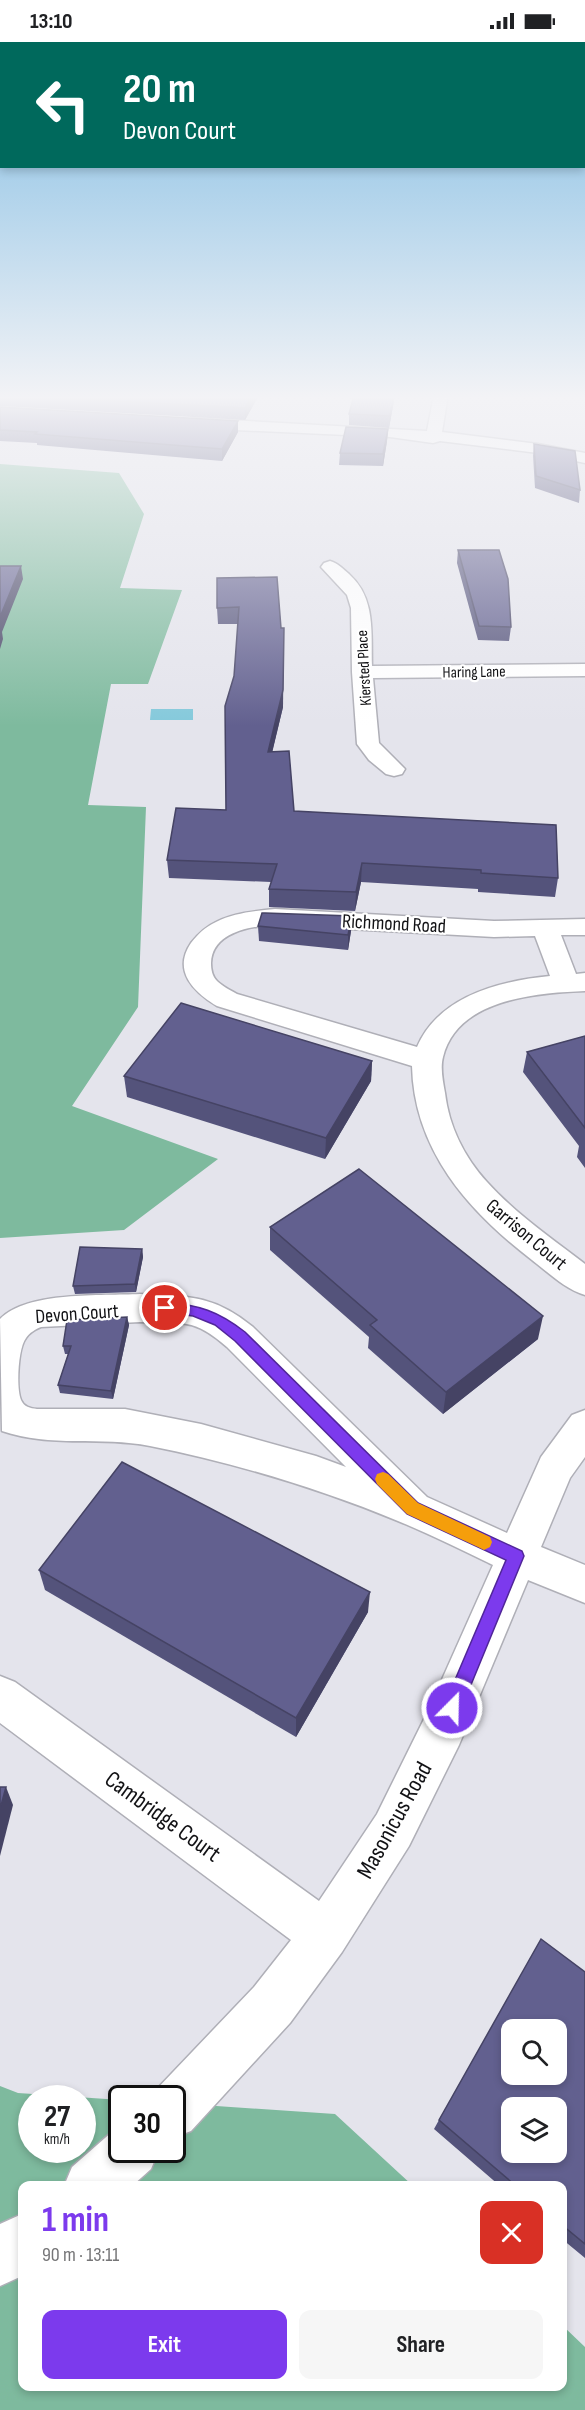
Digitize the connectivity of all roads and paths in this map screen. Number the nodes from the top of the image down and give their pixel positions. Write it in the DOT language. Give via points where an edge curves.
graph roads {
  1 [pos="330,567"];
  2 [pos="585,670"];
  3 [pos="362,672"];
  4 [pos="394,769"];
  5 [pos="585,927"];
  6 [pos="545,928"];
  7 [pos="576,983"];
  8 [pos="427,1060"];
  9 [pos="585,1282"];
  10 [pos="0,1383"];
  11 [pos="585,1426"];
  12 [pos="413,1509"];
  13 [pos="516,1556"];
  14 [pos="585,1584"];
  15 [pos="0,1697"];
  16 [pos="325,1935"];
  17 [pos="186,2097"];
  18 [pos="117,2163"];
  19 [pos="97,2181"];
  20 [pos="18,2245"];
  21 [pos="0,2258"];
  1 -- 3 [label="street, Kiersted Place" via="346,580 361,608"];
  2 -- 3 [label="street, Haring Lane"];
  3 -- 4 [label="street, Kiersted Place" via="368,744"];
  5 -- 6 [label="street, Richmond Road"];
  6 -- 7 [label="street"];
  6 -- 8 [label="street, Richmond Road" via="494,929 275,917 231,924 213,933 201,946 196,960 198,974 208,988 227,1000"];
  7 -- 8 [label="street" via="519,988 468,1007 447,1022 433,1041"];
  8 -- 9 [label="street, Garrison Court" via="433,1110 441,1137 463,1174 494,1210"];
  10 -- 12 [label="street, Devon Court" via="4,1406 15,1420 37,1425 125,1425 201,1440 316,1473"];
  10 -- 12 [label="street, Devon Court" via="6,1334 27,1316 40,1312 140,1308 194,1310 220,1321 240,1336"];
  11 -- 13 [label="street, Masonicus Road" via="555,1468"];
  12 -- 13 [label="street, Devon Court"];
  13 -- 14 [label="street, Devon Court"];
  13 -- 16 [label="street, Masonicus Road" via="443,1729 393,1830"];
  15 -- 16 [label="street, Cambridge Court"];
  16 -- 17 [label="street, Masonicus Road" via="272,2005"];
  18 -- 19 [label="street"];
  20 -- 21 [label="street"];
}
